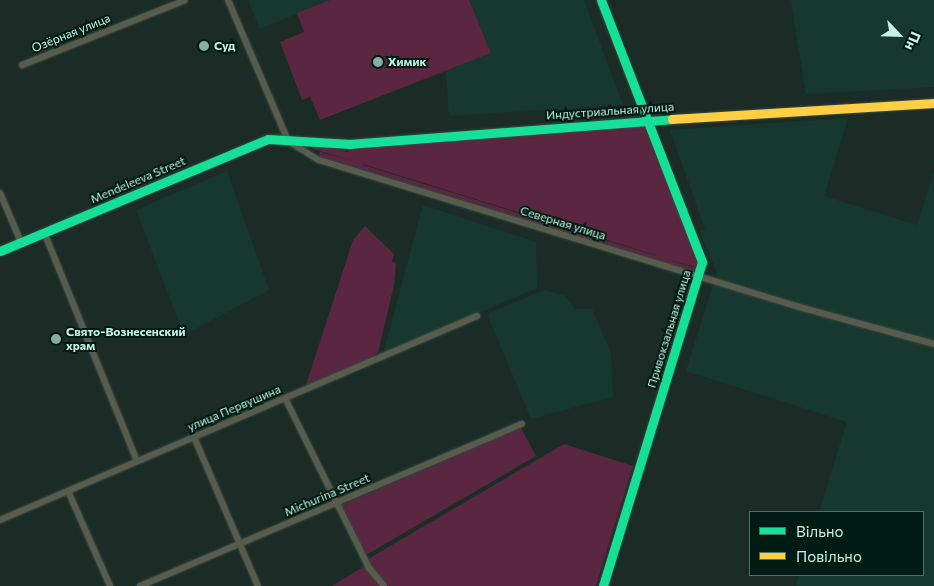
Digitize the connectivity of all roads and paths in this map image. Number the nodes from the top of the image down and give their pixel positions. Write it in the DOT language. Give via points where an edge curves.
graph roads {
  1 [pos="184,0"];
  2 [pos="228,0"];
  3 [pos="601,0"];
  4 [pos="22,65"];
  5 [pos="934,104"];
  6 [pos="648,120"];
  7 [pos="288,141"];
  8 [pos="0,193"];
  9 [pos="44,232"];
  10 [pos="21,242"];
  11 [pos="0,251"];
  12 [pos="699,276"];
  13 [pos="477,316"];
  14 [pos="934,344"];
  15 [pos="285,398"];
  16 [pos="522,424"];
  17 [pos="194,437"];
  18 [pos="137,461"];
  19 [pos="68,491"];
  20 [pos="338,503"];
  21 [pos="0,520"];
  22 [pos="240,543"];
  23 [pos="110,586"];
  24 [pos="140,586"];
  25 [pos="258,586"];
  26 [pos="384,586"];
  27 [pos="604,586"];
  1 -- 4 [label="street, Озёрная улица"];
  2 -- 7 [label="street"];
  3 -- 6 [label="street, Привокзальная улица"];
  5 -- 6 [label="street, Индустриальная улица"];
  6 -- 7 [label="street, Индустриальная улица" via="350,144"];
  6 -- 12 [label="street, Привокзальная улица" via="702,262"];
  7 -- 9 [label="street, Mendeleeva Street" via="268,139"];
  7 -- 12 [label="street, Северная улица" via="320,160"];
  8 -- 10 [label="street"];
  9 -- 10 [label="street, Mendeleeva Street"];
  9 -- 18 [label="street"];
  10 -- 11 [label="street, Mendeleeva Street"];
  12 -- 14 [label="street, Северная улица" via="835,318"];
  12 -- 27 [label="street, Привокзальная улица"];
  13 -- 15 [label="street, улица Первушина"];
  15 -- 17 [label="street, улица Первушина"];
  15 -- 20 [label="street"];
  16 -- 20 [label="street, Michurina Street"];
  17 -- 18 [label="street, улица Первушина"];
  17 -- 22 [label="street"];
  18 -- 19 [label="street, улица Первушина"];
  19 -- 21 [label="street, улица Первушина"];
  19 -- 23 [label="street"];
  20 -- 22 [label="street, Michurina Street"];
  20 -- 26 [label="street" via="369,568"];
  22 -- 24 [label="street, Michurina Street"];
  22 -- 25 [label="street"];
}
